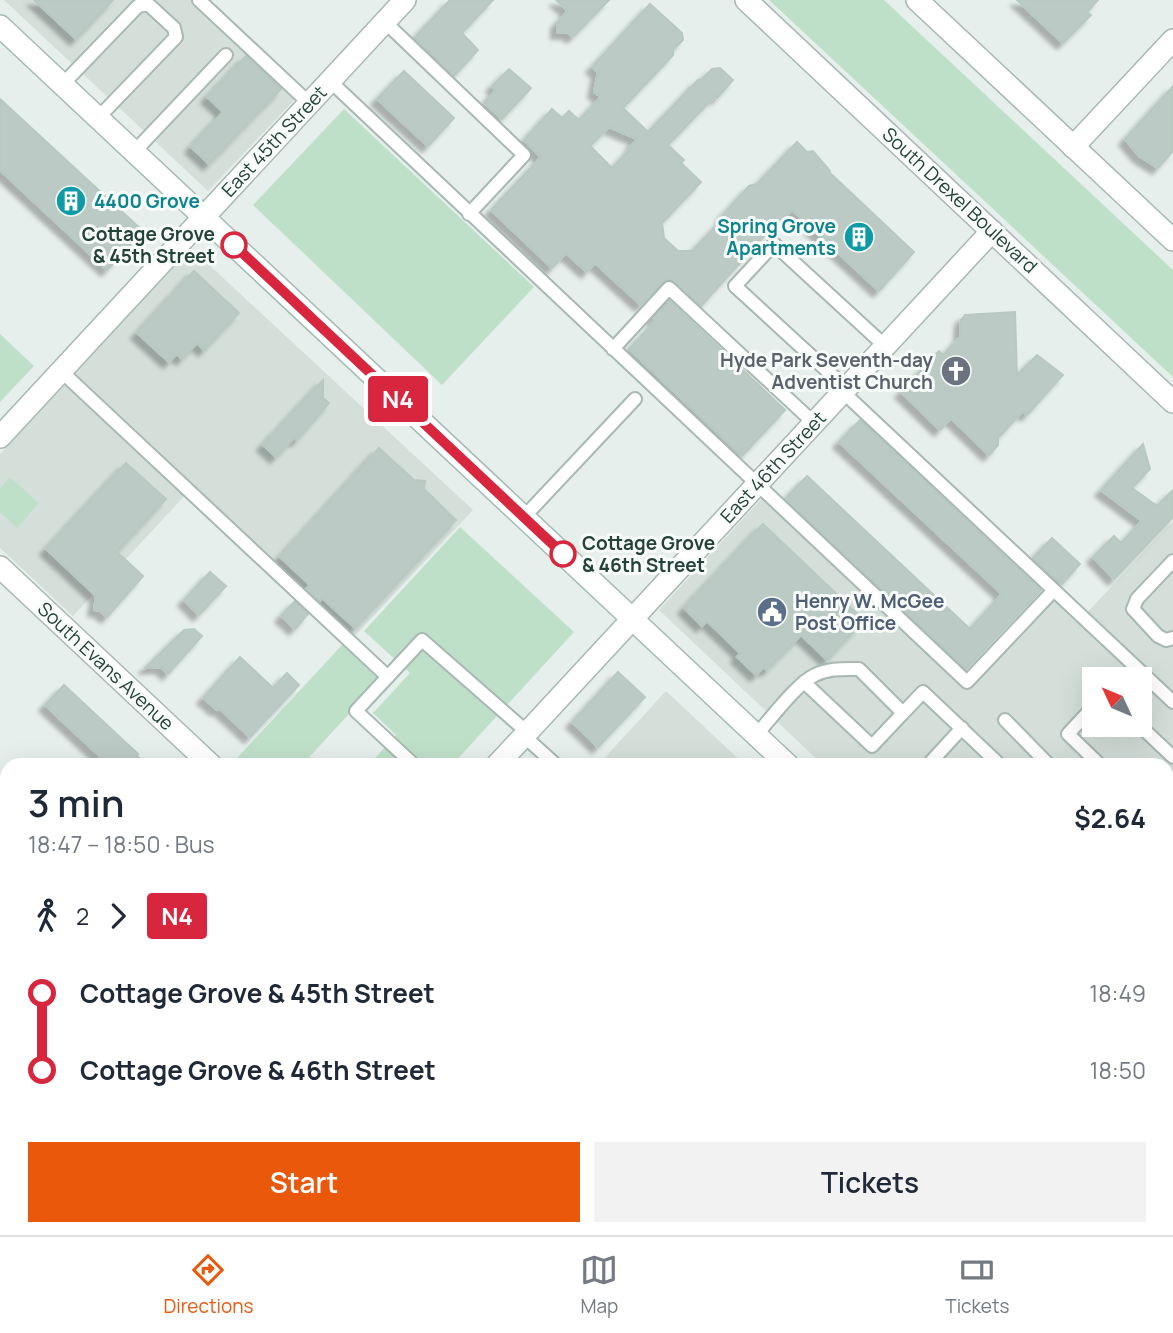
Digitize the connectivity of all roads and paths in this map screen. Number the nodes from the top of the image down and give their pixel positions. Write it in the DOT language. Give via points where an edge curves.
graph roads {
  1 [pos="199,0"];
  2 [pos="405,0"];
  3 [pos="746,0"];
  4 [pos="917,0"];
  5 [pos="385,22"];
  6 [pos="0,26"];
  7 [pos="1170,49"];
  8 [pos="226,55"];
  9 [pos="330,81"];
  10 [pos="62,85"];
  11 [pos="309,103"];
  12 [pos="98,118"];
  13 [pos="1073,147"];
  14 [pos="134,152"];
  15 [pos="469,214"];
  16 [pos="204,217"];
  17 [pos="992,231"];
  18 [pos="1173,240"];
  19 [pos="885,346"];
  20 [pos="613,349"];
  21 [pos="61,370"];
  22 [pos="844,390"];
  23 [pos="635,399"];
  24 [pos="1173,402"];
  25 [pos="814,423"];
  26 [pos="0,437"];
  27 [pos="757,485"];
  28 [pos="524,517"];
  29 [pos="1173,561"];
  30 [pos="0,567"];
  31 [pos="1054,590"];
  32 [pos="632,619"];
  33 [pos="1173,638"];
  34 [pos="388,677"];
  35 [pos="804,682"];
  36 [pos="1173,702"];
  37 [pos="903,713"];
  38 [pos="1082,719"];
  39 [pos="1005,720"];
  40 [pos="962,728"];
  41 [pos="525,734"];
  42 [pos="756,735"];
  43 [pos="1152,737"];
  44 [pos="1173,757"];
  45 [pos="204,758"];
  46 [pos="406,758"];
  47 [pos="503,758"];
  48 [pos="549,758"];
  49 [pos="781,758"];
  50 [pos="934,758"];
  51 [pos="992,758"];
  52 [pos="1042,758"];
  53 [pos="1093,758"];
  1 -- 11 [label="lane"];
  2 -- 5 [label="street, East 45th Street"];
  3 -- 17 [label="street, South Drexel Boulevard"];
  4 -- 13 [label="street"];
  5 -- 9 [label="street, East 45th Street"];
  5 -- 15 [label="lane" via="524,155"];
  6 -- 10 [label="street"];
  7 -- 13 [label="street"];
  8 -- 14 [label="lane"];
  9 -- 11 [label="street, East 45th Street"];
  9 -- 15 [label="lane"];
  10 -- 12 [label="street"];
  10 -- 12 [label="lane" via="138,6 148,4 174,28 176,37"];
  11 -- 16 [label="street, East 45th Street"];
  12 -- 14 [label="street"];
  13 -- 18 [label="street"];
  14 -- 16 [label="street"];
  15 -- 20 [label="lane"];
  16 -- 21 [label="street, East 45th Street"];
  16 -- 28 [label="street"];
  17 -- 19 [label="street, East 46th Street"];
  17 -- 24 [label="street, South Drexel Boulevard"];
  19 -- 22 [label="street, East 46th Street"];
  19 -- 22 [label="lane" via="774,244 735,286"];
  20 -- 25 [label="lane" via="669,288"];
  20 -- 27 [label="lane"];
  21 -- 26 [label="street, East 45th Street"];
  21 -- 34 [label="lane"];
  22 -- 25 [label="street, East 46th Street"];
  22 -- 31 [label="lane"];
  23 -- 28 [label="lane"];
  25 -- 27 [label="street, East 46th Street"];
  27 -- 31 [label="lane" via="967,682"];
  27 -- 32 [label="street, East 46th Street"];
  28 -- 32 [label="street"];
  29 -- 33 [label="lane" via="1133,609 1158,636"];
  30 -- 45 [label="street, South Evans Avenue"];
  31 -- 36 [label="lane"];
  32 -- 41 [label="street, East 46th Street"];
  32 -- 42 [label="street"];
  34 -- 41 [label="lane" via="422,640"];
  34 -- 46 [label="lane" via="356,711"];
  35 -- 37 [label="lane" via="837,669 859,669"];
  35 -- 37 [label="lane" via="872,746"];
  35 -- 42 [label="lane"];
  37 -- 40 [label="lane" via="923,692"];
  38 -- 53 [label="lane" via="1068,734"];
  39 -- 52 [label="lane"];
  40 -- 50 [label="lane"];
  40 -- 51 [label="lane"];
  41 -- 47 [label="street, East 46th Street"];
  41 -- 48 [label="lane"];
  42 -- 49 [label="street"];
  43 -- 44 [label="lane"];
}
